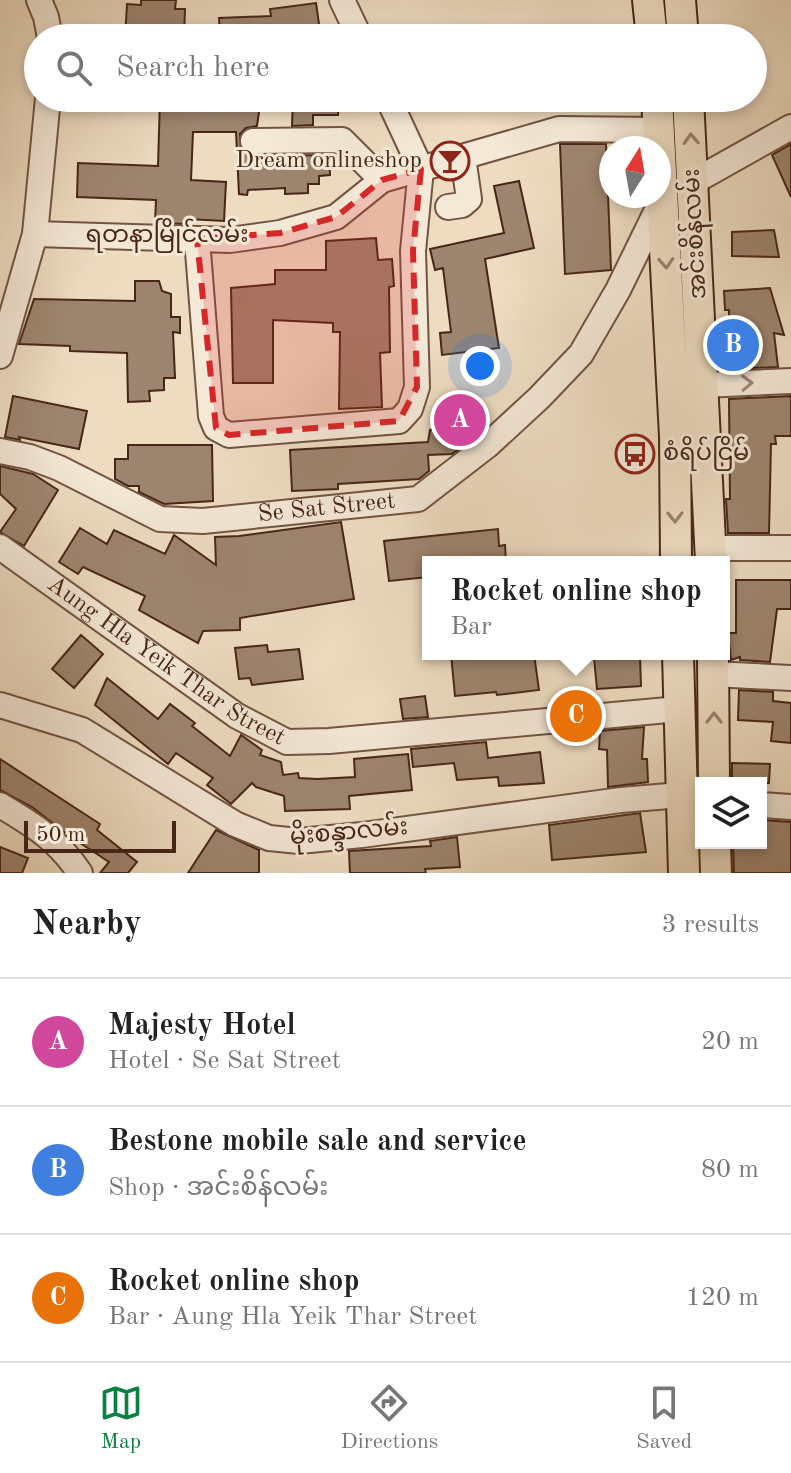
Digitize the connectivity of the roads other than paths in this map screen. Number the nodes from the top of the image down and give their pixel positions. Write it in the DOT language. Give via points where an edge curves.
graph roads {
  1 [pos="39,0"];
  2 [pos="342,0"];
  3 [pos="648,0"];
  4 [pos="680,0"];
  5 [pos="47,24"];
  6 [pos="353,24"];
  7 [pos="651,24"];
  8 [pos="682,24"];
  9 [pos="47,112"];
  10 [pos="395,112"];
  11 [pos="658,112"];
  12 [pos="689,112"];
  13 [pos="791,127"];
  14 [pos="660,130"];
  15 [pos="660,136"];
  16 [pos="253,141"];
  17 [pos="463,157"];
  18 [pos="421,169"];
  19 [pos="382,180"];
  20 [pos="693,182"];
  21 [pos="448,207"];
  22 [pos="658,208"];
  23 [pos="664,208"];
  24 [pos="35,234"];
  25 [pos="197,239"];
  26 [pos="0,356"];
  27 [pos="791,381"];
  28 [pos="703,385"];
  29 [pos="0,451"];
  30 [pos="0,547"];
  31 [pos="791,548"];
  32 [pos="711,555"];
  33 [pos="676,556"];
  34 [pos="678,660"];
  35 [pos="713,664"];
  36 [pos="791,678"];
  37 [pos="0,705"];
  38 [pos="679,709"];
  39 [pos="714,777"];
  40 [pos="681,795"];
  41 [pos="0,805"];
  42 [pos="767,805"];
  43 [pos="791,807"];
  44 [pos="715,849"];
  45 [pos="80,873"];
  46 [pos="684,873"];
  47 [pos="716,873"];
  1 -- 5 [label="street"];
  2 -- 6 [label="street"];
  3 -- 7 [label="main road"];
  4 -- 8 [label="main road"];
  9 -- 24 [label="street"];
  10 -- 18 [label="street"];
  11 -- 14 [label="main road, အင်းစိန်လမ်း"];
  20 -- 12 [label="main road, အင်းစိန်လမ်း, one-way"];
  13 -- 20 [label="street"];
  14 -- 15 [label="main road, အင်းစိန်လမ်း"];
  14 -- 17 [label="street, ရတနာမြိုင်လမ်း" via="559,129"];
  16 -- 19 [label="street" via="342,140"];
  17 -- 18 [label="street, ရတနာမြိုင်လမ်း"];
  17 -- 21 [label="street" via="469,199"];
  18 -- 19 [label="street, ရတနာမြိုင်လမ်း"];
  18 -- 25 [label="street" via="413,251 417,387 410,409 399,421 229,435 216,428"];
  19 -- 25 [label="street, ရတနာမြိုင်လမ်း" via="336,217 280,233"];
  20 -- 28 [label="main road, အင်းစိန်လမ်း"];
  22 -- 29 [label="street, Se Sat Street" via="581,354 488,445 418,499 203,521 160,519 59,468"];
  23 -- 33 [label="main road, အင်းစိန်လမ်း, one-way"];
  24 -- 25 [label="street, ရတနာမြိုင်လမ်း"];
  24 -- 26 [label="street"];
  28 -- 27 [label="street, one-way"];
  28 -- 32 [label="main road, အင်းစိန်လမ်း"];
  30 -- 38 [label="street, Aung Hla Yeik Thar Street" via="237,716 287,742"];
  31 -- 32 [label="street"];
  34 -- 38 [label="main road"];
  35 -- 36 [label="street"];
  39 -- 35 [label="main road, one-way"];
  37 -- 40 [label="street, မိုးစန္ဒာလမ်း" via="82,730 235,824 269,838 362,835"];
  38 -- 40 [label="main road"];
  40 -- 46 [label="main road"];
  41 -- 45 [label="street" via="63,849"];
  42 -- 43 [label="street"];
  44 -- 47 [label="main road"];
}
